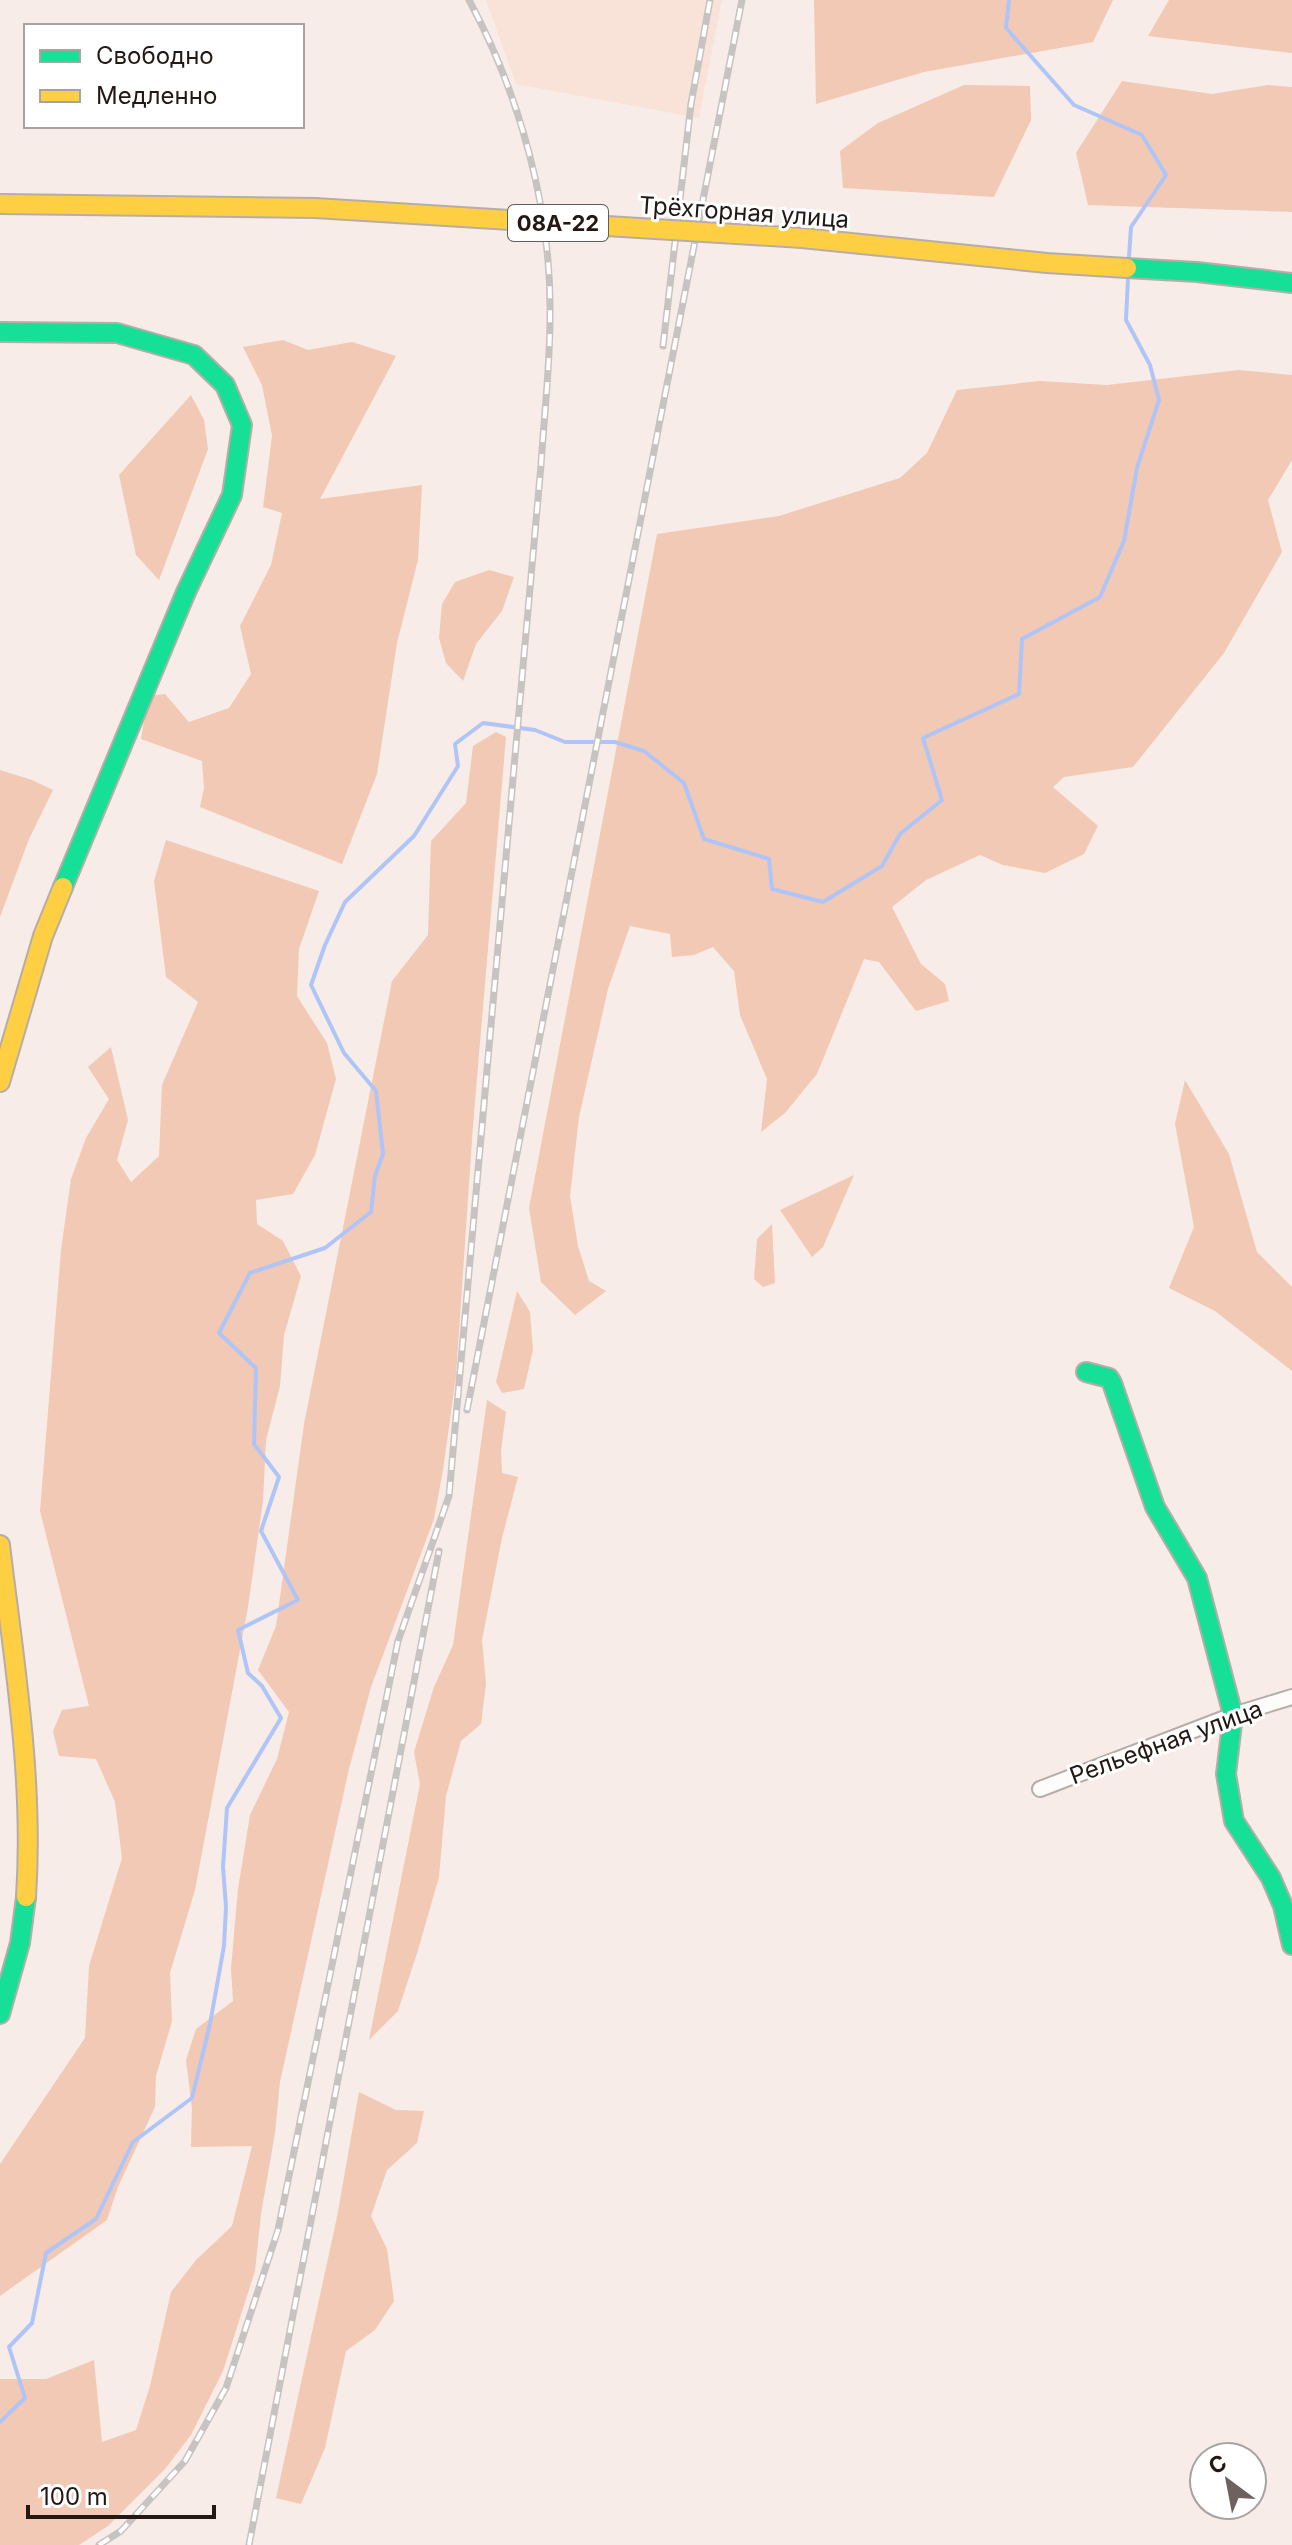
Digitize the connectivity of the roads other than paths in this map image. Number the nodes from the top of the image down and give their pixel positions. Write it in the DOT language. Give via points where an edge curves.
graph roads {
  1 [pos="0,204"];
  2 [pos="1292,283"];
  3 [pos="0,332"];
  4 [pos="0,1082"];
  5 [pos="1086,1372"];
  6 [pos="0,1545"];
  7 [pos="1292,1697"];
  8 [pos="1233,1715"];
  9 [pos="1040,1789"];
  10 [pos="1292,1945"];
  11 [pos="0,2014"];
  1 -- 2 [label="main road, Трёхгорная улица / 08А-22, bridge" via="315,208 802,238"];
  3 -- 4 [label="main road" via="117,333 194,355 225,385 242,425 232,495 186,592 43,936"];
  5 -- 8 [label="main road" via="1112,1383 1155,1507 1197,1578"];
  6 -- 11 [label="main road" via="22,1742 28,1856 24,1921"];
  7 -- 8 [label="street, Рельефная улица"];
  8 -- 9 [label="street, Рельефная улица"];
  8 -- 10 [label="main road" via="1226,1774 1234,1821 1271,1878"];
}
